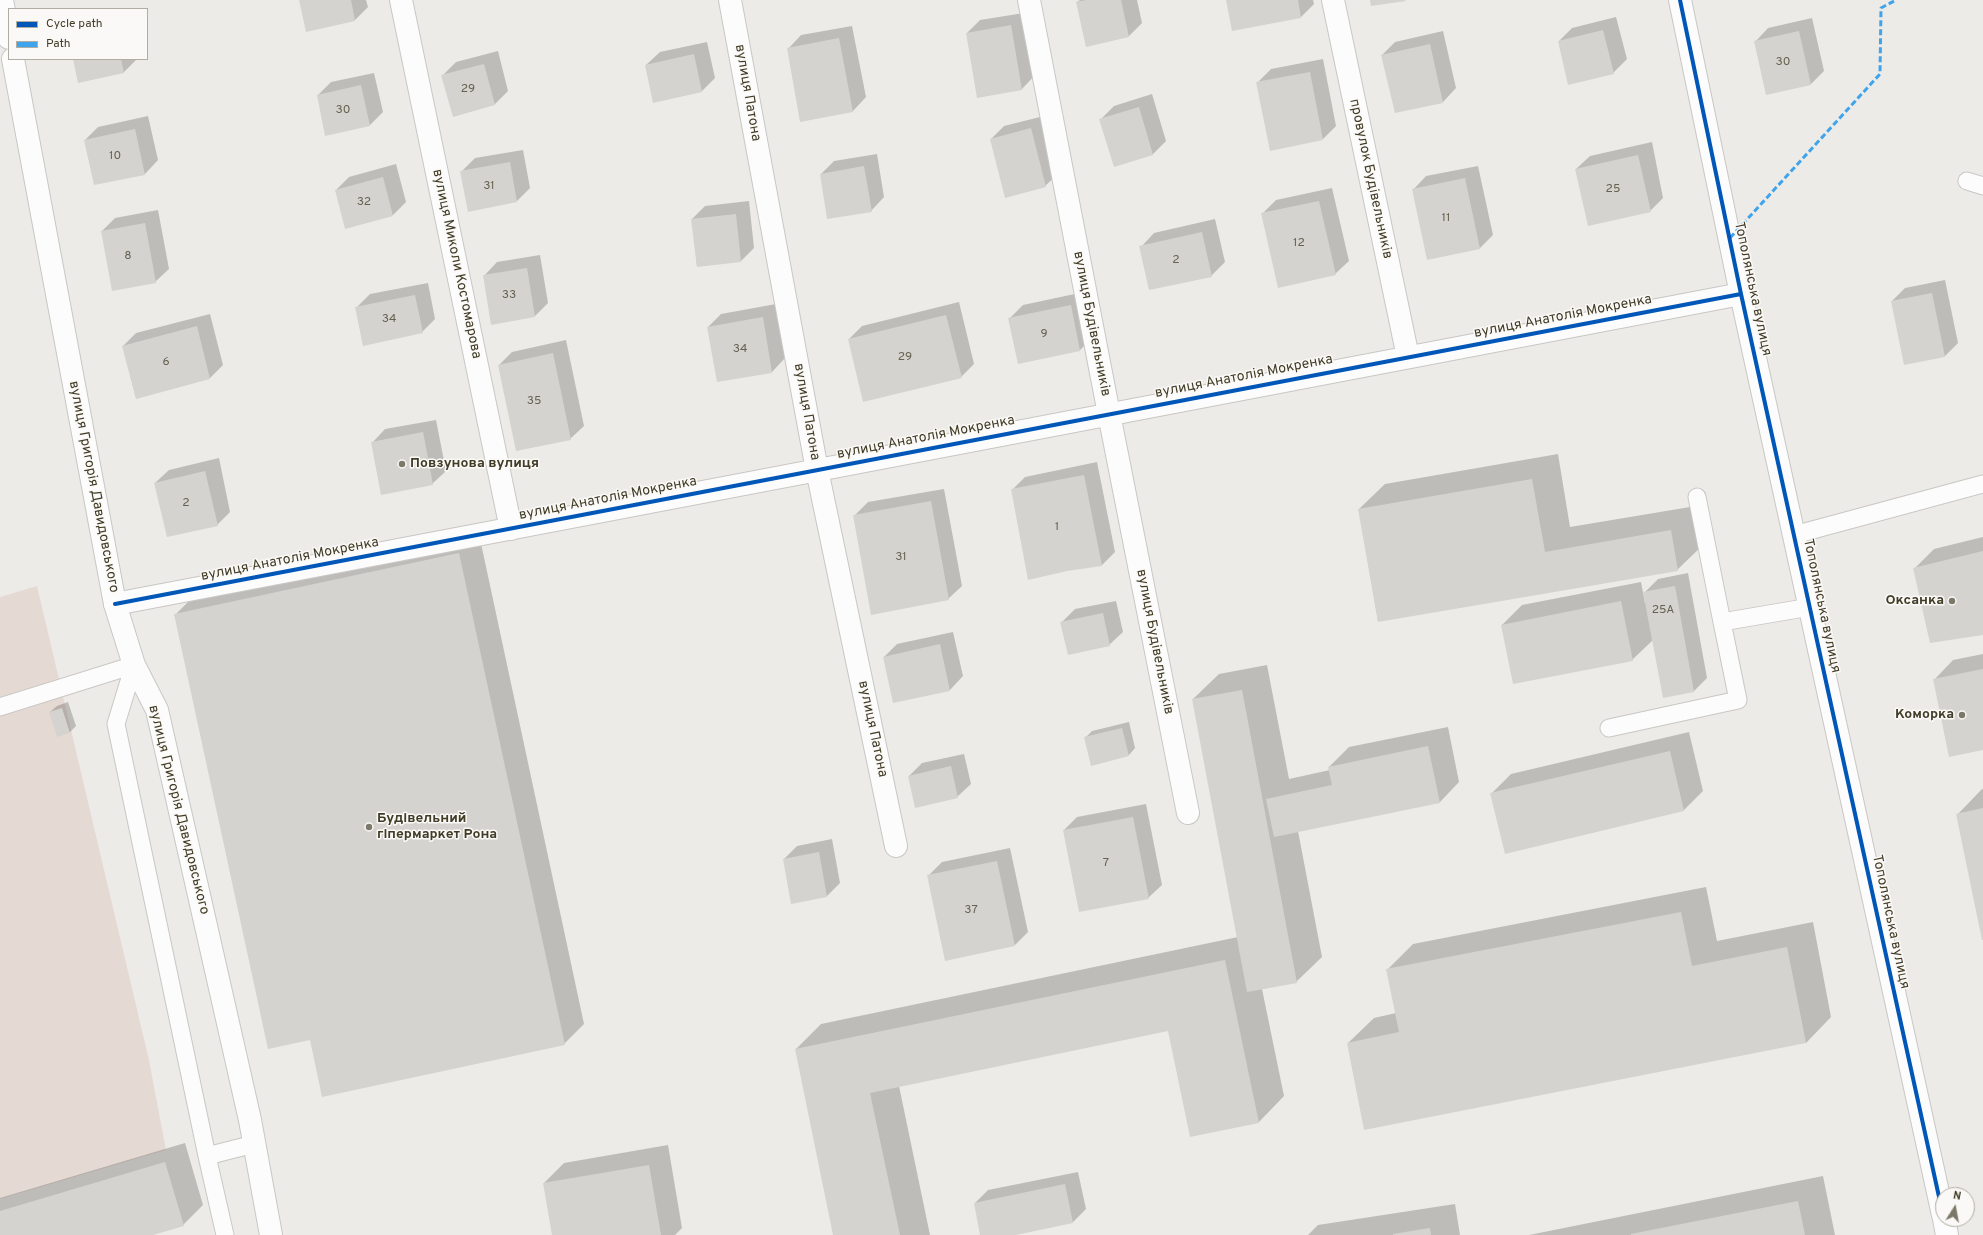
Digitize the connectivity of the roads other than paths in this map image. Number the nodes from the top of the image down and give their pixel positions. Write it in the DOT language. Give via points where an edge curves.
graph roads {
  1 [pos="2,0"];
  2 [pos="401,0"];
  3 [pos="730,0"];
  4 [pos="1029,0"];
  5 [pos="1333,0"];
  6 [pos="1680,0"];
  7 [pos="8,33"];
  8 [pos="13,60"];
  9 [pos="1741,294"];
  10 [pos="1408,357"];
  11 [pos="1108,414"];
  12 [pos="817,470"];
  13 [pos="1983,484"];
  14 [pos="1697,497"];
  15 [pos="511,528"];
  16 [pos="1794,535"];
  17 [pos="115,604"];
  18 [pos="1810,607"];
  19 [pos="1722,622"];
  20 [pos="134,665"];
  21 [pos="0,707"];
  22 [pos="1608,728"];
  23 [pos="1188,813"];
  24 [pos="896,846"];
  25 [pos="254,1144"];
  26 [pos="207,1156"];
  27 [pos="1937,1187"];
  28 [pos="225,1235"];
  29 [pos="271,1235"];
  1 -- 7 [label="street"];
  2 -- 15 [label="street, вулиця Миколи Костомарова"];
  3 -- 12 [label="street, вулиця Патона"];
  4 -- 11 [label="street, вулиця Будівельників"];
  5 -- 10 [label="street, провулок Будівельників"];
  6 -- 9 [label="street, Тополянська вулиця"];
  8 -- 17 [label="street, вулиця Григорія Давидовського"];
  9 -- 10 [label="street, вулиця Анатолія Мокренка"];
  9 -- 16 [label="street, Тополянська вулиця"];
  10 -- 11 [label="street, вулиця Анатолія Мокренка"];
  11 -- 12 [label="street, вулиця Анатолія Мокренка"];
  11 -- 23 [label="street, вулиця Будівельників"];
  12 -- 15 [label="street, вулиця Анатолія Мокренка"];
  12 -- 24 [label="street, вулиця Патона"];
  13 -- 16 [label="lane"];
  14 -- 19 [label="lane"];
  15 -- 17 [label="street, вулиця Анатолія Мокренка"];
  16 -- 18 [label="street, Тополянська вулиця"];
  17 -- 20 [label="street, вулиця Григорія Давидовського"];
  18 -- 19 [label="lane"];
  18 -- 27 [label="street, Тополянська вулиця"];
  19 -- 22 [label="lane" via="1738,700"];
  20 -- 21 [label="lane"];
  20 -- 25 [label="street, вулиця Григорія Давидовського" via="157,710"];
  20 -- 26 [label="lane" via="116,724"];
  25 -- 26 [label="lane"];
  25 -- 29 [label="street, вулиця Григорія Давидовського"];
  26 -- 28 [label="lane"];
}
